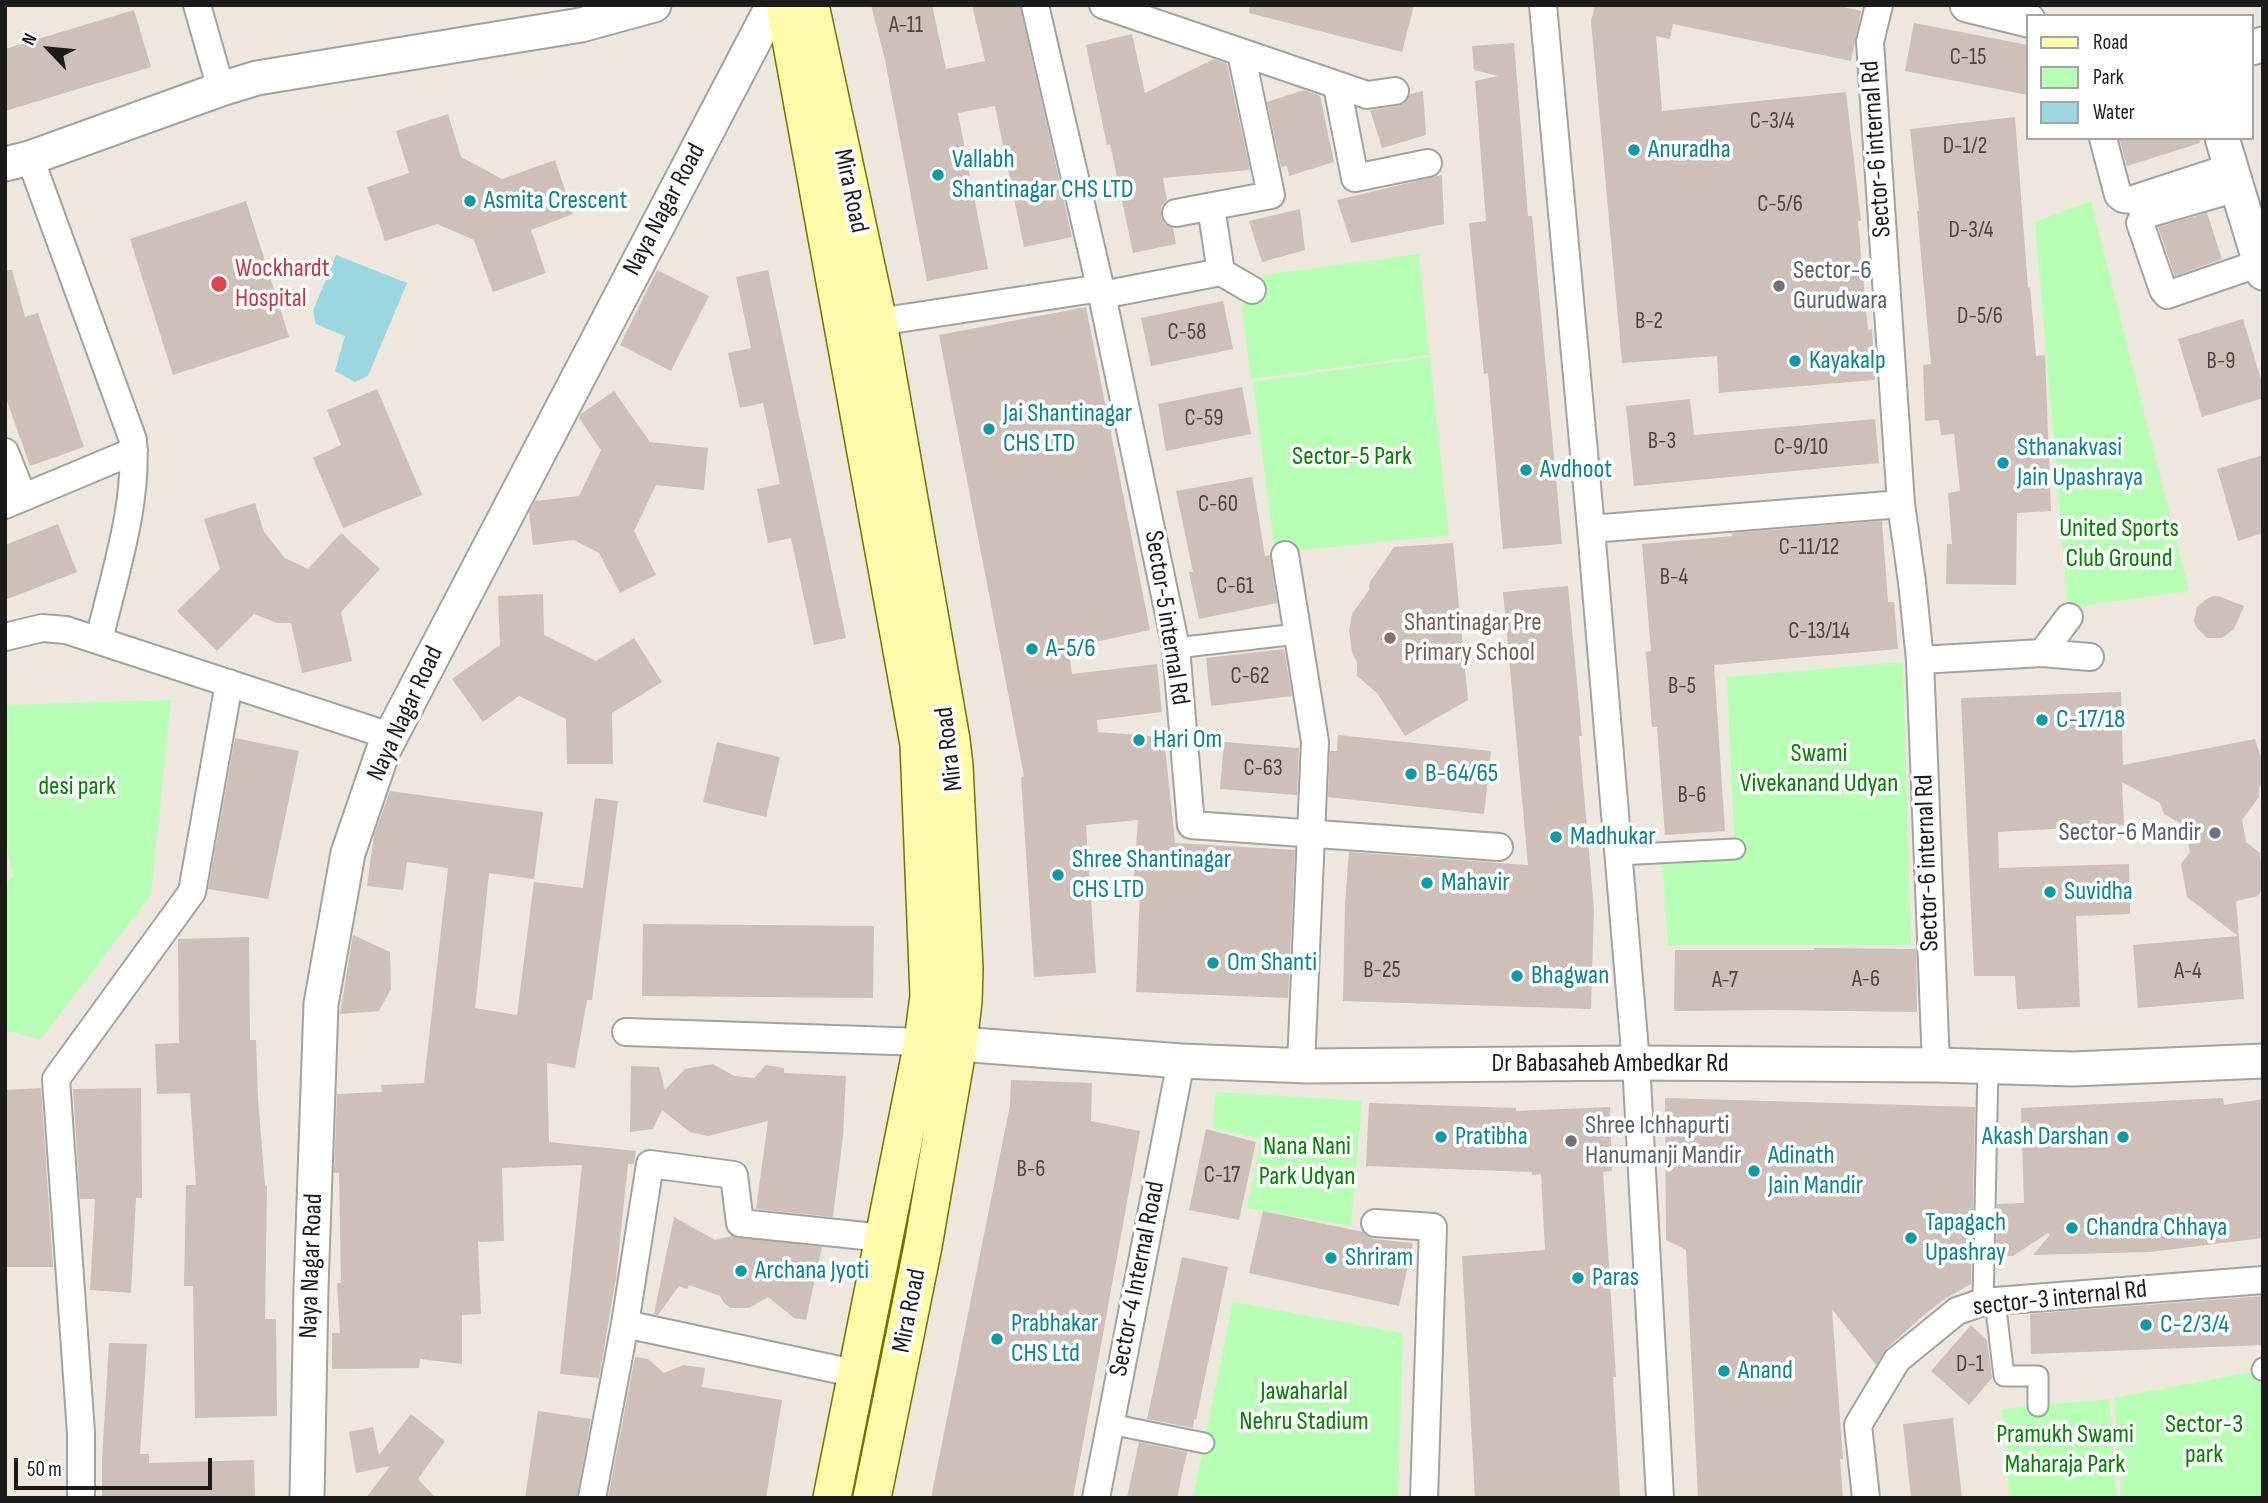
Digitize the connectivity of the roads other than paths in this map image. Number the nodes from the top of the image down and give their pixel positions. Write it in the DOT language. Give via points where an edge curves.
graph roads {
  1 [pos="197,5"];
  2 [pos="654,5"];
  3 [pos="788,5"];
  4 [pos="1035,5"];
  5 [pos="1103,5"];
  6 [pos="1543,5"];
  7 [pos="1879,5"];
  8 [pos="1967,5"];
  9 [pos="2012,13"];
  10 [pos="1241,53"];
  11 [pos="1337,86"];
  12 [pos="221,89"];
  13 [pos="1395,91"];
  14 [pos="2104,140"];
  15 [pos="18,161"];
  16 [pos="1428,163"];
  17 [pos="2230,164"];
  18 [pos="1211,207"];
  19 [pos="1176,213"];
  20 [pos="2261,268"];
  21 [pos="1221,272"];
  22 [pos="1252,290"];
  23 [pos="1102,291"];
  24 [pos="878,322"];
  25 [pos="134,451"];
  26 [pos="5,452"];
  27 [pos="14,501"];
  28 [pos="1901,504"];
  29 [pos="1591,529"];
  30 [pos="1285,555"];
  31 [pos="2070,617"];
  32 [pos="1297,634"];
  33 [pos="5,636"];
  34 [pos="99,640"];
  35 [pos="1177,648"];
  36 [pos="2042,653"];
  37 [pos="2090,657"];
  38 [pos="1920,660"];
  39 [pos="229,683"];
  40 [pos="390,736"];
  41 [pos="1312,834"];
  42 [pos="1499,847"];
  43 [pos="1735,849"];
  44 [pos="1618,855"];
  45 [pos="626,1032"];
  46 [pos="940,1043"];
  47 [pos="1181,1061"];
  48 [pos="2263,1061"];
  49 [pos="1636,1063"];
  50 [pos="1301,1065"];
  51 [pos="1936,1065"];
  52 [pos="1988,1067"];
  53 [pos="1375,1223"];
  54 [pos="884,1238"];
  55 [pos="2263,1280"];
  56 [pos="1989,1301"];
  57 [pos="625,1324"];
  58 [pos="858,1374"];
  59 [pos="2038,1406"];
  60 [pos="1110,1424"];
  61 [pos="1204,1443"];
  62 [pos="81,1498"];
  63 [pos="307,1498"];
  64 [pos="592,1498"];
  65 [pos="832,1498"];
  66 [pos="872,1498"];
  67 [pos="1096,1498"];
  68 [pos="1424,1498"];
  69 [pos="1660,1498"];
  70 [pos="1866,1498"];
  1 -- 12 [label="street"];
  2 -- 12 [label="street" via="581,25 257,78"];
  3 -- 24 [label="main road, Mira Road"];
  3 -- 40 [label="street, Naya Nagar Road"];
  3 -- 46 [label="main road, Mira Road" via="919,744 929,996"];
  4 -- 23 [label="street, Sector-5 internal Rd"];
  5 -- 10 [label="street"];
  6 -- 29 [label="street"];
  7 -- 28 [label="street, Sector-6 internal Rd" via="1870,42"];
  8 -- 9 [label="street"];
  10 -- 11 [label="street"];
  10 -- 18 [label="street" via="1271,195"];
  11 -- 13 [label="street" via="1367,95"];
  11 -- 16 [label="street" via="1355,178"];
  12 -- 15 [label="street"];
  14 -- 17 [label="street" via="2118,195 2123,199"];
  15 -- 25 [label="street"];
  17 -- 20 [label="street"];
  17 -- 20 [label="street" via="2144,215 2140,223 2167,295"];
  18 -- 19 [label="street"];
  18 -- 21 [label="street"];
  21 -- 22 [label="street"];
  21 -- 23 [label="street"];
  23 -- 24 [label="street"];
  23 -- 35 [label="street, Sector-5 internal Rd"];
  24 -- 46 [label="main road, Mira Road" via="954,766 964,969"];
  25 -- 27 [label="street"];
  25 -- 34 [label="street" via="132,494"];
  26 -- 27 [label="street"];
  28 -- 29 [label="street"];
  28 -- 38 [label="street, Sector-6 internal Rd"];
  29 -- 44 [label="street"];
  30 -- 32 [label="street"];
  31 -- 36 [label="street"];
  32 -- 35 [label="street"];
  32 -- 41 [label="street" via="1315,742"];
  33 -- 34 [label="street" via="42,628"];
  34 -- 39 [label="street"];
  35 -- 41 [label="street, Sector-5 internal Rd" via="1191,825"];
  36 -- 37 [label="street"];
  36 -- 38 [label="street"];
  38 -- 51 [label="street, Sector-6 internal Rd"];
  39 -- 40 [label="street"];
  39 -- 62 [label="street" via="192,892 56,1079 81,1433"];
  40 -- 63 [label="street, Naya Nagar Road" via="348,853 321,1004"];
  41 -- 42 [label="street, Sector-5 internal Rd"];
  41 -- 50 [label="street"];
  43 -- 44 [label="street"];
  44 -- 49 [label="street"];
  45 -- 46 [label="street"];
  46 -- 47 [label="street, Dr Babasaheb Ambedkar Rd"];
  46 -- 54 [label="main road, Mira Road"];
  46 -- 66 [label="main road, Mira Road" via="923,1246"];
  47 -- 50 [label="street, Dr Babasaheb Ambedkar Rd"];
  47 -- 60 [label="street, Sector-4 Internal Road"];
  48 -- 52 [label="street, Dr Babasaheb Ambedkar Rd" via="2073,1069"];
  49 -- 50 [label="street, Dr Babasaheb Ambedkar Rd"];
  49 -- 51 [label="street, Dr Babasaheb Ambedkar Rd"];
  49 -- 69 [label="street"];
  51 -- 52 [label="street, Dr Babasaheb Ambedkar Rd"];
  52 -- 56 [label="street"];
  53 -- 68 [label="street" via="1433,1227"];
  54 -- 57 [label="street" via="740,1223 734,1175 650,1164"];
  54 -- 58 [label="main road, Mira Road"];
  55 -- 56 [label="street, sector-3 internal Rd"];
  56 -- 59 [label="street" via="2004,1376 2038,1376"];
  56 -- 70 [label="street, sector-3 internal Rd" via="1957,1311 1897,1360 1858,1425"];
  57 -- 58 [label="street"];
  57 -- 64 [label="street"];
  58 -- 65 [label="main road, Mira Road"];
  60 -- 61 [label="street"];
  60 -- 67 [label="street, Sector-4 Internal Road"];
}
